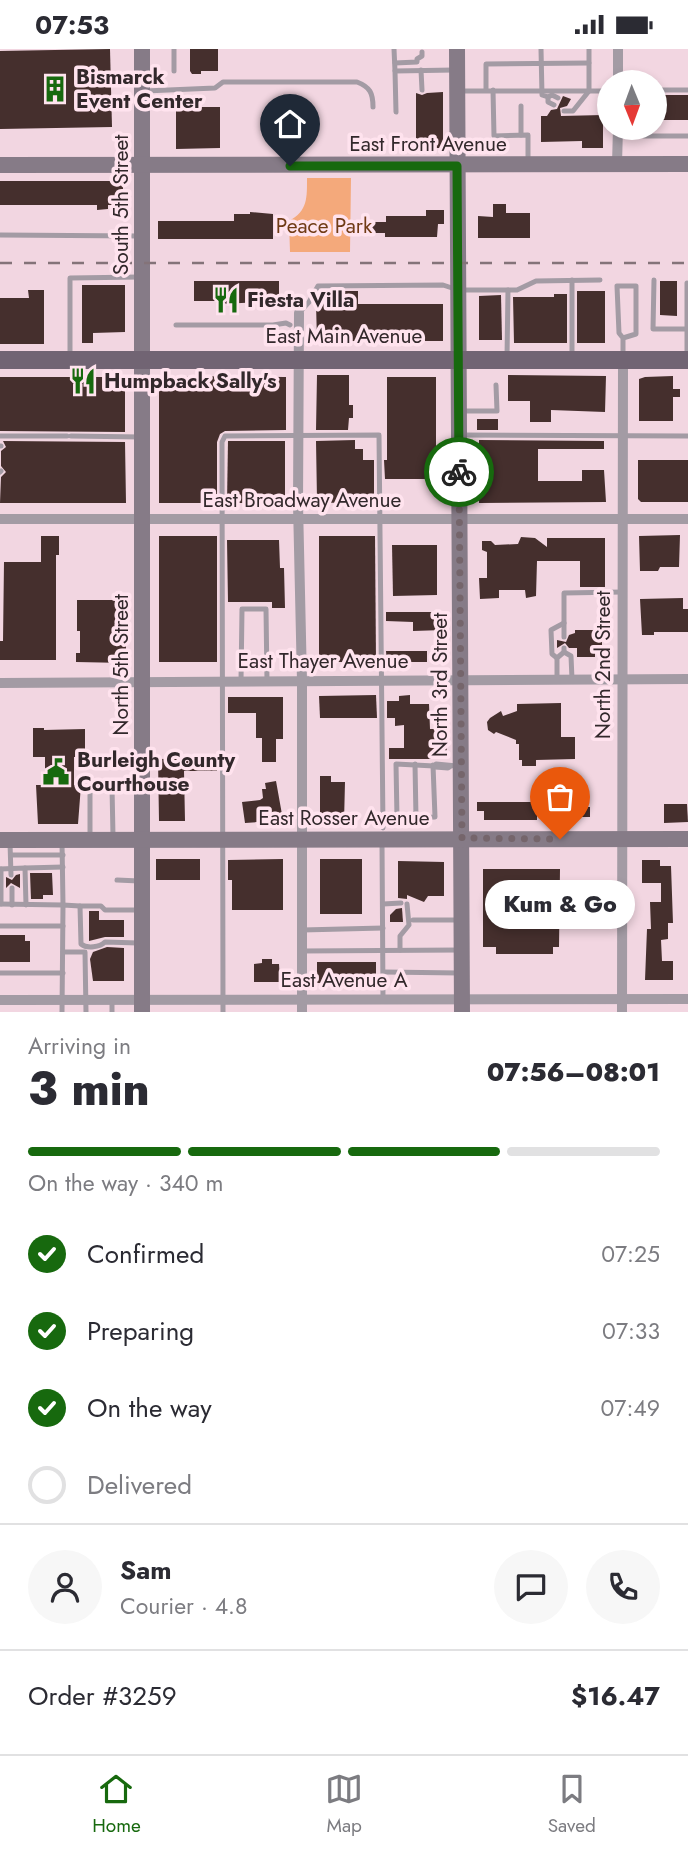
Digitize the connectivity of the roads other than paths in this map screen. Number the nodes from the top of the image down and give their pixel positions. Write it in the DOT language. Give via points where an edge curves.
graph roads {
  1 [pos="142,49"];
  2 [pos="174,49"];
  3 [pos="394,49"];
  4 [pos="457,49"];
  5 [pos="541,49"];
  6 [pos="589,49"];
  7 [pos="618,49"];
  8 [pos="417,54"];
  9 [pos="395,62"];
  10 [pos="589,63"];
  11 [pos="542,64"];
  12 [pos="421,70"];
  13 [pos="457,70"];
  14 [pos="618,70"];
  15 [pos="174,71"];
  16 [pos="395,71"];
  17 [pos="422,90"];
  18 [pos="489,90"];
  19 [pos="667,90"];
  20 [pos="688,90"];
  21 [pos="142,91"];
  22 [pos="457,91"];
  23 [pos="542,91"];
  24 [pos="589,91"];
  25 [pos="597,91"];
  26 [pos="556,101"];
  27 [pos="520,106"];
  28 [pos="373,107"];
  29 [pos="566,107"];
  30 [pos="396,111"];
  31 [pos="521,135"];
  32 [pos="667,137"];
  33 [pos="688,137"];
  34 [pos="618,140"];
  35 [pos="617,164"];
  36 [pos="688,164"];
  37 [pos="0,165"];
  38 [pos="528,165"];
  39 [pos="142,166"];
  40 [pos="457,166"];
  41 [pos="0,235"];
  42 [pos="142,236"];
  43 [pos="142,277"];
  44 [pos="572,280"];
  45 [pos="600,280"];
  46 [pos="654,280"];
  47 [pos="687,282"];
  48 [pos="458,290"];
  49 [pos="508,290"];
  50 [pos="299,313"];
  51 [pos="176,325"];
  52 [pos="294,325"];
  53 [pos="687,329"];
  54 [pos="623,338"];
  55 [pos="458,358"];
  56 [pos="299,359"];
  57 [pos="507,359"];
  58 [pos="572,359"];
  59 [pos="623,359"];
  60 [pos="0,360"];
  61 [pos="70,360"];
  62 [pos="142,360"];
  63 [pos="688,360"];
  64 [pos="496,385"];
  65 [pos="459,411"];
  66 [pos="300,435"];
  67 [pos="459,435"];
  68 [pos="0,436"];
  69 [pos="622,436"];
  70 [pos="688,436"];
  71 [pos="142,437"];
  72 [pos="142,518"];
  73 [pos="299,518"];
  74 [pos="0,519"];
  75 [pos="222,519"];
  76 [pos="380,519"];
  77 [pos="622,519"];
  78 [pos="688,519"];
  79 [pos="459,520"];
  80 [pos="622,592"];
  81 [pos="564,623"];
  82 [pos="564,637"];
  83 [pos="557,658"];
  84 [pos="462,679"];
  85 [pos="557,679"];
  86 [pos="572,679"];
  87 [pos="622,679"];
  88 [pos="688,679"];
  89 [pos="382,680"];
  90 [pos="142,681"];
  91 [pos="223,681"];
  92 [pos="241,681"];
  93 [pos="267,681"];
  94 [pos="302,681"];
  95 [pos="0,683"];
  96 [pos="415,764"];
  97 [pos="434,766"];
  98 [pos="456,766"];
  99 [pos="90,786"];
  100 [pos="112,787"];
  101 [pos="416,818"];
  102 [pos="382,833"];
  103 [pos="462,838"];
  104 [pos="90,839"];
  105 [pos="113,839"];
  106 [pos="142,839"];
  107 [pos="222,839"];
  108 [pos="303,839"];
  109 [pos="622,839"];
  110 [pos="688,839"];
  111 [pos="7,845"];
  112 [pos="63,847"];
  113 [pos="63,867"];
  114 [pos="25,868"];
  115 [pos="1,869"];
  116 [pos="11,872"];
  117 [pos="117,880"];
  118 [pos="142,881"];
  119 [pos="12,888"];
  120 [pos="48,895"];
  121 [pos="0,904"];
  122 [pos="383,904"];
  123 [pos="12,905"];
  124 [pos="26,905"];
  125 [pos="48,905"];
  126 [pos="63,905"];
  127 [pos="80,906"];
  128 [pos="142,909"];
  129 [pos="80,914"];
  130 [pos="89,914"];
  131 [pos="413,920"];
  132 [pos="462,920"];
  133 [pos="0,926"];
  134 [pos="63,926"];
  135 [pos="383,928"];
  136 [pos="302,930"];
  137 [pos="63,935"];
  138 [pos="80,937"];
  139 [pos="89,941"];
  140 [pos="142,943"];
  141 [pos="383,950"];
  142 [pos="400,950"];
  143 [pos="462,950"];
  144 [pos="302,951"];
  145 [pos="63,952"];
  146 [pos="384,972"];
  147 [pos="0,973"];
  148 [pos="62,973"];
  149 [pos="462,973"];
  150 [pos="383,999"];
  151 [pos="622,999"];
  152 [pos="688,999"];
  153 [pos="0,1000"];
  154 [pos="62,1000"];
  155 [pos="86,1000"];
  156 [pos="112,1000"];
  157 [pos="223,1000"];
  158 [pos="302,1000"];
  159 [pos="462,1005"];
  160 [pos="142,1006"];
  161 [pos="62,1012"];
  162 [pos="86,1012"];
  163 [pos="111,1012"];
  164 [pos="223,1012"];
  165 [pos="302,1012"];
  166 [pos="622,1012"];
  1 -- 21 [label="street, South 5th Street"];
  2 -- 15 [label="lane"];
  3 -- 9 [label="lane"];
  4 -- 13 [label="street, North 3rd Street"];
  5 -- 11 [label="lane"];
  6 -- 10 [label="lane"];
  7 -- 14 [label="street"];
  8 -- 9 [label="lane" via="417,62"];
  9 -- 16 [label="lane"];
  10 -- 11 [label="lane"];
  10 -- 24 [label="lane"];
  11 -- 18 [label="lane" via="486,64"];
  11 -- 23 [label="lane"];
  12 -- 13 [label="lane"];
  12 -- 16 [label="lane"];
  12 -- 17 [label="lane"];
  13 -- 22 [label="street, North 3rd Street"];
  16 -- 30 [label="lane"];
  18 -- 22 [label="lane"];
  18 -- 23 [label="lane"];
  18 -- 31 [label="lane" via="494,136"];
  19 -- 20 [label="lane"];
  21 -- 28 [label="lane" via="215,88 223,82 357,82 368,87"];
  21 -- 39 [label="street, South 5th Street"];
  22 -- 40 [label="street, North 3rd Street"];
  23 -- 24 [label="lane"];
  23 -- 26 [label="lane" via="548,102"];
  24 -- 25 [label="lane"];
  24 -- 29 [label="lane" via="573,111"];
  27 -- 31 [label="lane"];
  31 -- 38 [label="lane" via="528,135"];
  32 -- 33 [label="lane"];
  34 -- 35 [label="street"];
  35 -- 36 [label="street, East Front Avenue"];
  35 -- 38 [label="street, East Front Avenue"];
  37 -- 39 [label="street, East Front Avenue"];
  38 -- 40 [label="street, East Front Avenue"];
  39 -- 40 [label="street, East Front Avenue"];
  39 -- 42 [label="street, South 5th Street"];
  40 -- 48 [label="street, North 3rd Street"];
  41 -- 42 [label="lane"];
  42 -- 43 [label="street, South 5th Street"];
  43 -- 61 [label="lane" via="70,278"];
  43 -- 62 [label="street, South 5th Street"];
  44 -- 45 [label="lane"];
  44 -- 49 [label="lane" via="536,281"];
  44 -- 58 [label="lane"];
  46 -- 53 [label="lane" via="653,329"];
  47 -- 53 [label="lane"];
  48 -- 49 [label="lane"];
  48 -- 50 [label="lane" via="443,285 318,286"];
  48 -- 55 [label="street, North 3rd Street"];
  49 -- 57 [label="lane"];
  50 -- 52 [label="street"];
  51 -- 52 [label="lane"];
  52 -- 56 [label="street"];
  53 -- 63 [label="lane"];
  54 -- 54 [label="lane" via="636,334 636,286 617,286 618,333"];
  54 -- 59 [label="lane"];
  55 -- 56 [label="main road, East Main Avenue"];
  55 -- 57 [label="main road, East Main Avenue"];
  55 -- 65 [label="street, North 3rd Street"];
  56 -- 62 [label="main road, East Main Avenue"];
  56 -- 66 [label="street"];
  57 -- 58 [label="main road, East Main Avenue"];
  58 -- 59 [label="main road, East Main Avenue"];
  59 -- 63 [label="main road, East Main Avenue"];
  59 -- 69 [label="street, North 2nd Street"];
  60 -- 61 [label="main road, East Main Avenue"];
  61 -- 62 [label="main road, East Main Avenue"];
  62 -- 71 [label="street, North 5th Street"];
  64 -- 65 [label="lane" via="497,411"];
  65 -- 67 [label="street, North 3rd Street"];
  66 -- 73 [label="street"];
  66 -- 75 [label="lane" via="224,438"];
  66 -- 76 [label="lane" via="379,435"];
  67 -- 69 [label="lane"];
  67 -- 79 [label="street, North 3rd Street"];
  68 -- 71 [label="lane"];
  69 -- 70 [label="lane"];
  69 -- 77 [label="street, North 2nd Street"];
  71 -- 72 [label="street, North 5th Street"];
  72 -- 74 [label="street, East Broadway Avenue"];
  72 -- 75 [label="street, East Broadway Avenue"];
  72 -- 90 [label="street, North 5th Street"];
  73 -- 75 [label="street, East Broadway Avenue"];
  73 -- 76 [label="street, East Broadway Avenue"];
  73 -- 94 [label="street"];
  75 -- 91 [label="lane"];
  76 -- 79 [label="street, East Broadway Avenue"];
  76 -- 89 [label="lane"];
  77 -- 78 [label="street, East Broadway Avenue"];
  77 -- 79 [label="street, East Broadway Avenue"];
  77 -- 80 [label="street, North 2nd Street"];
  79 -- 84 [label="street, North 3rd Street"];
  80 -- 81 [label="lane" via="564,593"];
  80 -- 87 [label="street, North 2nd Street"];
  81 -- 82 [label="lane"];
  81 -- 83 [label="lane" via="551,630 552,655"];
  83 -- 85 [label="lane"];
  83 -- 86 [label="lane" via="564,650 571,656"];
  84 -- 85 [label="street, East Thayer Avenue"];
  84 -- 89 [label="street, East Thayer Avenue"];
  84 -- 98 [label="street, North 3rd Street"];
  85 -- 86 [label="street, East Thayer Avenue"];
  86 -- 87 [label="street, East Thayer Avenue"];
  87 -- 88 [label="street, East Thayer Avenue"];
  87 -- 109 [label="street, North 2nd Street"];
  89 -- 94 [label="street, East Thayer Avenue"];
  89 -- 102 [label="lane"];
  90 -- 91 [label="street, East Thayer Avenue"];
  90 -- 95 [label="street, East Thayer Avenue"];
  90 -- 106 [label="street, North 5th Street"];
  91 -- 92 [label="street, East Thayer Avenue"];
  91 -- 107 [label="lane"];
  92 -- 93 [label="street, East Thayer Avenue"];
  92 -- 93 [label="lane" via="242,609 266,609"];
  93 -- 94 [label="street, East Thayer Avenue"];
  94 -- 108 [label="street"];
  96 -- 97 [label="lane"];
  96 -- 101 [label="lane"];
  96 -- 101 [label="lane" via="396,764 397,818"];
  97 -- 98 [label="lane"];
  97 -- 101 [label="lane" via="435,817"];
  98 -- 103 [label="street, North 3rd Street"];
  99 -- 104 [label="lane"];
  100 -- 105 [label="lane"];
  102 -- 103 [label="street, East Rosser Avenue"];
  102 -- 108 [label="street, East Rosser Avenue"];
  102 -- 122 [label="lane"];
  103 -- 109 [label="street, East Rosser Avenue"];
  103 -- 132 [label="street, North 3rd Street"];
  104 -- 105 [label="street, East Rosser Avenue"];
  104 -- 112 [label="street, East Rosser Avenue"];
  105 -- 106 [label="street, East Rosser Avenue"];
  106 -- 107 [label="street, East Rosser Avenue"];
  106 -- 118 [label="street, North 5th Street"];
  107 -- 108 [label="street, East Rosser Avenue"];
  107 -- 157 [label="lane"];
  108 -- 136 [label="street"];
  109 -- 110 [label="street, East Rosser Avenue"];
  109 -- 151 [label="street, North 2nd Street"];
  111 -- 112 [label="street, East Rosser Avenue"];
  111 -- 116 [label="lane"];
  112 -- 113 [label="lane"];
  113 -- 114 [label="lane"];
  113 -- 126 [label="lane"];
  114 -- 116 [label="lane"];
  114 -- 124 [label="lane"];
  115 -- 116 [label="lane"];
  115 -- 121 [label="lane"];
  117 -- 118 [label="lane"];
  118 -- 128 [label="street, North 5th Street"];
  119 -- 123 [label="lane"];
  120 -- 125 [label="lane"];
  121 -- 123 [label="lane"];
  122 -- 135 [label="lane"];
  122 -- 142 [label="lane" via="404,904 409,925 400,936"];
  123 -- 124 [label="lane"];
  124 -- 125 [label="lane"];
  125 -- 126 [label="lane"];
  126 -- 127 [label="lane"];
  126 -- 134 [label="lane"];
  127 -- 128 [label="lane" via="101,906 102,912"];
  127 -- 129 [label="lane"];
  128 -- 140 [label="street, North 5th Street"];
  129 -- 130 [label="lane"];
  129 -- 138 [label="lane"];
  131 -- 132 [label="lane"];
  132 -- 143 [label="street, North 3rd Street"];
  133 -- 134 [label="lane"];
  134 -- 137 [label="lane"];
  135 -- 136 [label="lane"];
  135 -- 141 [label="lane"];
  136 -- 144 [label="street"];
  137 -- 138 [label="lane"];
  137 -- 145 [label="lane"];
  138 -- 139 [label="lane"];
  138 -- 140 [label="lane" via="83,946 101,946 102,941"];
  140 -- 160 [label="street, North 5th Street"];
  141 -- 142 [label="lane"];
  141 -- 144 [label="lane"];
  141 -- 146 [label="lane"];
  142 -- 143 [label="lane"];
  143 -- 149 [label="street, North 3rd Street"];
  144 -- 158 [label="street"];
  145 -- 148 [label="lane"];
  145 -- 155 [label="lane" via="85,952"];
  146 -- 149 [label="lane"];
  146 -- 150 [label="lane"];
  147 -- 148 [label="lane"];
  148 -- 154 [label="lane"];
  149 -- 159 [label="street, North 3rd Street"];
  150 -- 158 [label="street, East Avenue A"];
  150 -- 159 [label="street, East Avenue A"];
  151 -- 152 [label="street, East Avenue A"];
  151 -- 159 [label="street, East Avenue A"];
  151 -- 166 [label="street, North 2nd Street"];
  153 -- 154 [label="street, East Avenue A"];
  154 -- 155 [label="street, East Avenue A"];
  154 -- 161 [label="lane"];
  155 -- 156 [label="street, East Avenue A"];
  155 -- 162 [label="lane"];
  156 -- 160 [label="street, East Avenue A"];
  156 -- 163 [label="lane"];
  157 -- 158 [label="street, East Avenue A"];
  157 -- 160 [label="street, East Avenue A"];
  157 -- 164 [label="lane"];
  158 -- 165 [label="street"];
}
